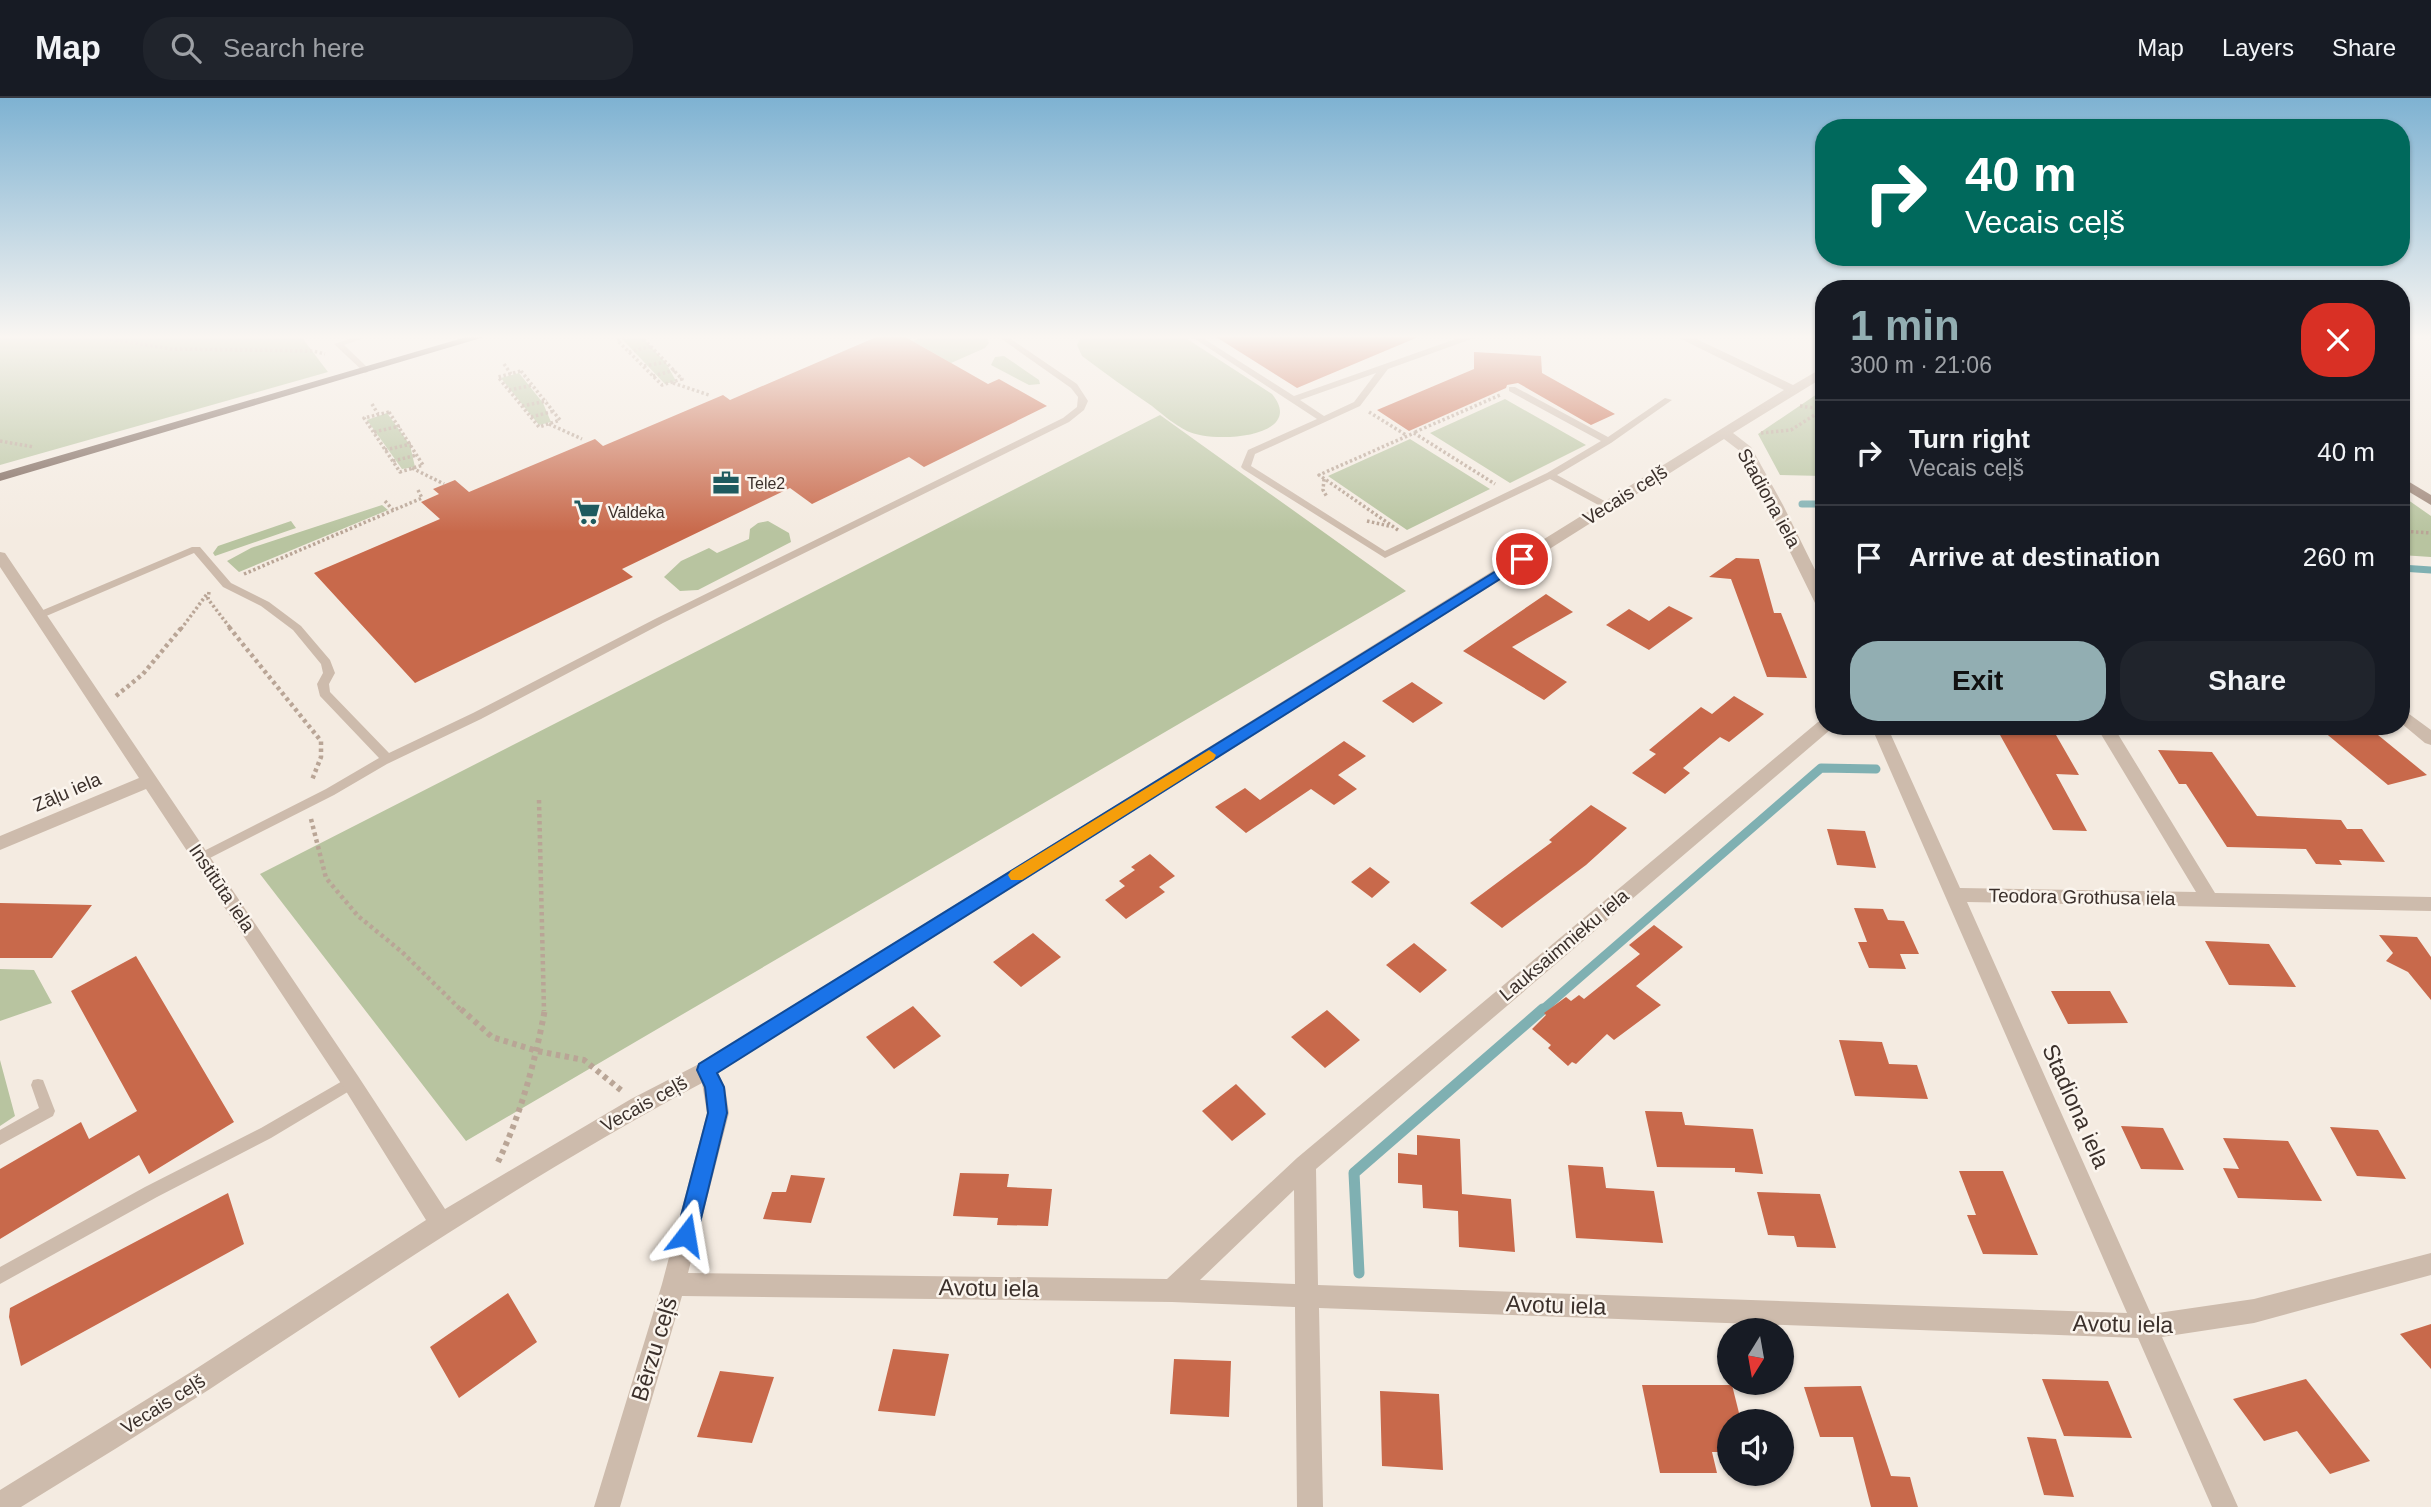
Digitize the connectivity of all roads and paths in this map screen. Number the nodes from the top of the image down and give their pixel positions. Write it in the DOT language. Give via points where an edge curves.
graph roads {
  1 [pos="260,401"];
  2 [pos="518,401"];
  3 [pos="547,401"];
  4 [pos="1085,401"];
  5 [pos="1298,401"];
  6 [pos="1359,401"];
  7 [pos="1486,401"];
  8 [pos="1534,401"];
  9 [pos="1667,401"];
  10 [pos="1776,401"];
  11 [pos="372,404"];
  12 [pos="1357,404"];
  13 [pos="522,406"];
  14 [pos="554,411"];
  15 [pos="1815,414"];
  16 [pos="378,415"];
  17 [pos="531,417"];
  18 [pos="1325,420"];
  19 [pos="549,424"];
  20 [pos="400,426"];
  21 [pos="373,432"];
  22 [pos="1728,432"];
  23 [pos="1414,433"];
  24 [pos="1407,436"];
  25 [pos="582,439"];
  26 [pos="0,441"];
  27 [pos="1608,441"];
  28 [pos="411,444"];
  29 [pos="34,447"];
  30 [pos="385,450"];
  31 [pos="417,455"];
  32 [pos="393,461"];
  33 [pos="412,468"];
  34 [pos="1550,475"];
  35 [pos="0,477"];
  36 [pos="444,484"];
  37 [pos="2410,487"];
  38 [pos="418,490"];
  39 [pos="1511,494"];
  40 [pos="385,501"];
  41 [pos="2431,501"];
  42 [pos="1607,506"];
  43 [pos="393,510"];
  44 [pos="2410,532"];
  45 [pos="2431,533"];
  46 [pos="1414,541"];
  47 [pos="0,556"];
  48 [pos="237,577"];
  49 [pos="224,580"];
  50 [pos="1815,587"];
  51 [pos="208,592"];
  52 [pos="40,615"];
  53 [pos="100,706"];
  54 [pos="2410,721"];
  55 [pos="1815,734"];
  56 [pos="1883,735"];
  57 [pos="2109,735"];
  58 [pos="2431,738"];
  59 [pos="387,759"];
  60 [pos="150,780"];
  61 [pos="538,800"];
  62 [pos="308,803"];
  63 [pos="0,844"];
  64 [pos="202,858"];
  65 [pos="1954,895"];
  66 [pos="2209,898"];
  67 [pos="2431,904"];
  68 [pos="537,1051"];
  69 [pos="706,1070"];
  70 [pos="351,1082"];
  71 [pos="38,1085"];
  72 [pos="638,1106"];
  73 [pos="0,1138"];
  74 [pos="1305,1165"];
  75 [pos="479,1200"];
  76 [pos="441,1223"];
  77 [pos="2431,1264"];
  78 [pos="0,1276"];
  79 [pos="674,1284"];
  80 [pos="1172,1291"];
  81 [pos="1309,1297"];
  82 [pos="2145,1326"];
  83 [pos="0,1505"];
  84 [pos="607,1507"];
  85 [pos="1310,1507"];
  86 [pos="2225,1507"];
  1 -- 35 [label="main road"];
  2 -- 13 [label="path"];
  3 -- 13 [label="path"];
  3 -- 14 [label="path"];
  4 -- 59 [label="lane" via="1066,420"];
  5 -- 18 [label="lane"];
  6 -- 12 [label="lane"];
  7 -- 23 [label="path"];
  8 -- 27 [label="lane"];
  9 -- 27 [label="lane"];
  10 -- 22 [label="street, Vecais ceļš"];
  11 -- 16 [label="path"];
  12 -- 18 [label="lane"];
  12 -- 24 [label="path"];
  13 -- 17 [label="path"];
  14 -- 17 [label="path"];
  14 -- 19 [label="path" via="560,420"];
  15 -- 22 [label="path" via="1791,430 1772,434"];
  16 -- 20 [label="path" via="389,412"];
  16 -- 21 [label="path" via="364,418"];
  17 -- 19 [label="path" via="539,427"];
  18 -- 46 [label="lane" via="1251,452 1246,467 1385,555"];
  19 -- 25 [label="path"];
  20 -- 21 [label="path"];
  20 -- 28 [label="path"];
  21 -- 30 [label="path"];
  22 -- 42 [label="street, Vecais ceļš"];
  22 -- 50 [label="street, Stadiona iela" via="1746,450"];
  23 -- 24 [label="path"];
  23 -- 39 [label="path"];
  24 -- 46 [label="path" via="1319,475"];
  26 -- 29 [label="path"];
  27 -- 34 [label="lane"];
  28 -- 30 [label="path"];
  28 -- 31 [label="path"];
  30 -- 32 [label="path"];
  31 -- 32 [label="path"];
  31 -- 33 [label="path" via="423,465"];
  32 -- 33 [label="path" via="400,472"];
  33 -- 36 [label="path"];
  34 -- 39 [label="lane"];
  34 -- 42 [label="lane"];
  37 -- 41 [label="main road"];
  38 -- 43 [label="path" via="422,498"];
  39 -- 46 [label="lane"];
  40 -- 43 [label="path"];
  42 -- 69 [label="street, Vecais ceļš"];
  43 -- 48 [label="path"];
  44 -- 45 [label="path"];
  47 -- 52 [label="street, Institūta iela"];
  49 -- 51 [label="path"];
  49 -- 52 [label="lane" via="196,549"];
  49 -- 59 [label="lane" via="297,628 326,663 329,673 324,693"];
  51 -- 53 [label="path" via="162,657"];
  51 -- 62 [label="path" via="215,609 321,741"];
  52 -- 53 [label="street, Institūta iela"];
  53 -- 60 [label="street, Institūta iela"];
  54 -- 58 [label="street"];
  55 -- 74 [label="street, Lauksaimnieku iela"];
  56 -- 65 [label="street, Stadiona iela"];
  57 -- 66 [label="street, Teodora Grothusa iela"];
  59 -- 62 [label="lane"];
  60 -- 63 [label="street, Zāļu iela"];
  60 -- 64 [label="street, Institūta iela"];
  61 -- 68 [label="path" via="546,1002"];
  62 -- 64 [label="lane"];
  62 -- 68 [label="path" via="326,878 358,916 492,1037"];
  64 -- 70 [label="street, Institūta iela"];
  65 -- 66 [label="street, Teodora Grothusa iela"];
  65 -- 82 [label="street, Stadiona iela"];
  66 -- 67 [label="street, Teodora Grothusa iela"];
  68 -- 72 [label="path" via="584,1060"];
  68 -- 75 [label="path" via="512,1133"];
  69 -- 72 [label="street, Vecais ceļš"];
  69 -- 79 [label="street, Bērzu ceļš" via="715,1087 718,1113"];
  70 -- 76 [label="street, Institūta iela"];
  70 -- 78 [label="lane" via="266,1133"];
  71 -- 73 [label="lane" via="48,1111"];
  72 -- 75 [label="street, Vecais ceļš"];
  74 -- 80 [label="street, Lauksaimnieku iela"];
  74 -- 81 [label="street"];
  75 -- 76 [label="street, Vecais ceļš"];
  76 -- 83 [label="street, Vecais ceļš"];
  77 -- 82 [label="street, Avotu iela" via="2253,1311 2185,1325"];
  79 -- 80 [label="street, Avotu iela"];
  79 -- 84 [label="street, Bērzu ceļš"];
  80 -- 81 [label="street, Avotu iela"];
  81 -- 82 [label="street, Avotu iela"];
  81 -- 85 [label="street"];
  82 -- 86 [label="street, Stadiona iela"];
}
